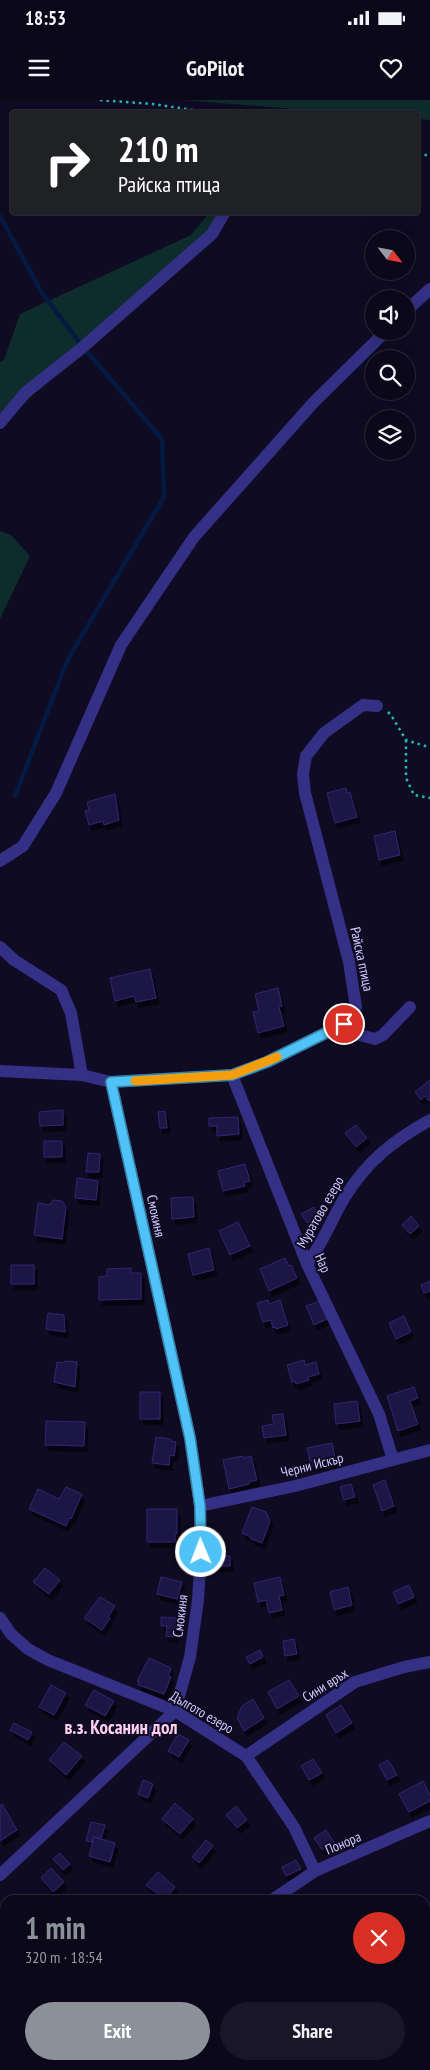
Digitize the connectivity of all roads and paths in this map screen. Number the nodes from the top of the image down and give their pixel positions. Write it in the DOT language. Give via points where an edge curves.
graph roads {
  1 [pos="100,100"];
  2 [pos="193,110"];
  3 [pos="223,215"];
  4 [pos="430,289"];
  5 [pos="415,303"];
  6 [pos="377,340"];
  7 [pos="0,423"];
  8 [pos="377,706"];
  9 [pos="406,740"];
  10 [pos="430,746"];
  11 [pos="430,798"];
  12 [pos="0,861"];
  13 [pos="0,946"];
  14 [pos="410,1007"];
  15 [pos="344,1024"];
  16 [pos="0,1071"];
  17 [pos="82,1075"];
  18 [pos="232,1075"];
  19 [pos="111,1082"];
  20 [pos="430,1120"];
  21 [pos="306,1264"];
  22 [pos="430,1450"];
  23 [pos="393,1460"];
  24 [pos="200,1506"];
  25 [pos="0,1618"];
  26 [pos="430,1662"];
  27 [pos="175,1711"];
  28 [pos="246,1756"];
  29 [pos="430,1822"];
  30 [pos="315,1871"];
  31 [pos="0,1875"];
  32 [pos="279,1895"];
  1 -- 2 [label="path"];
  3 -- 7 [label="street" via="212,234 25,394"];
  4 -- 5 [label="street"];
  6 -- 12 [label="street" via="313,403 194,537 121,646 56,793 23,846"];
  8 -- 9 [label="path" via="391,715"];
  8 -- 15 [label="street, Райска птица" via="362,705 324,733 306,756 303,774 305,793 349,962 356,1007"];
  9 -- 10 [label="path"];
  9 -- 11 [label="path" via="406,778 414,796"];
  13 -- 17 [label="street" via="14,960 61,990 71,1013"];
  14 -- 15 [label="street" via="375,1039 356,1034"];
  15 -- 18 [label="street" via="267,1062"];
  16 -- 17 [label="street"];
  17 -- 19 [label="street"];
  18 -- 19 [label="street"];
  18 -- 21 [label="street, Нар"];
  19 -- 24 [label="street, Смокиня" via="190,1438"];
  20 -- 21 [label="street, Муратово езеро" via="402,1135 373,1159 344,1198 319,1248"];
  21 -- 23 [label="street, Нар" via="380,1414"];
  22 -- 23 [label="street, Черни Искър"];
  23 -- 24 [label="street, Черни Искър" via="295,1486"];
  24 -- 27 [label="street, Смокиня" via="198,1600 190,1656"];
  25 -- 27 [label="street, Дългото езеро" via="28,1649 48,1660"];
  26 -- 28 [label="street, Сини връх" via="404,1666 355,1682"];
  27 -- 28 [label="street, Дългото езеро"];
  27 -- 31 [label="street"];
  28 -- 30 [label="street, Дългото езеро" via="294,1827"];
  29 -- 30 [label="street, Понора"];
  30 -- 32 [label="street, Понора"];
}
